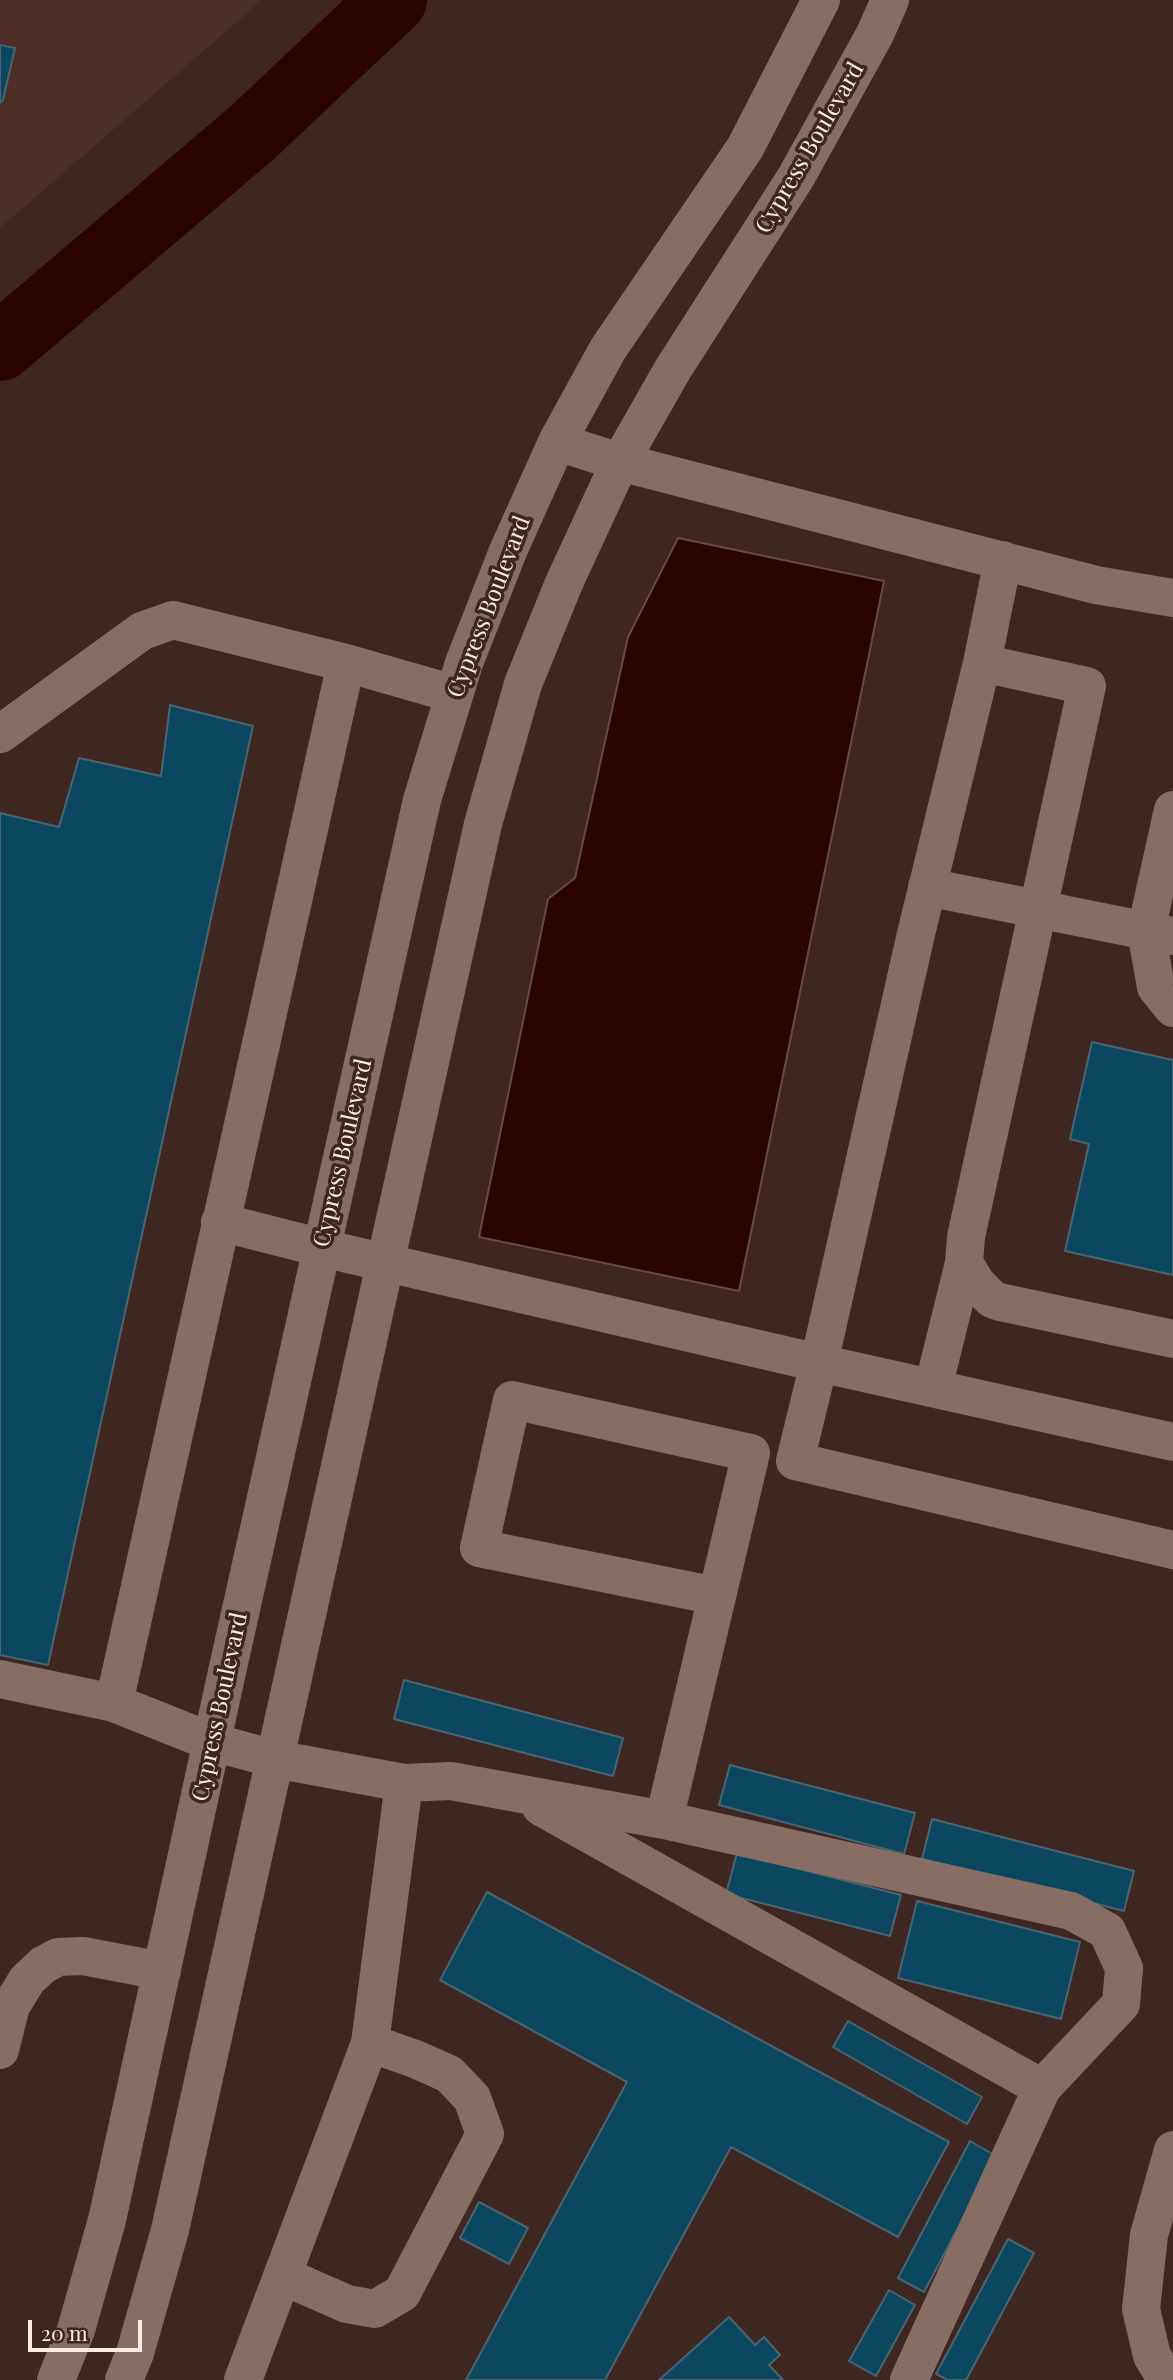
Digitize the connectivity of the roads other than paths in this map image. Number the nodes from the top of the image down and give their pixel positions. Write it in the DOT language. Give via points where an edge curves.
graph roads {
  1 [pos="821,0"];
  2 [pos="890,0"];
  3 [pos="557,442"];
  4 [pos="620,462"];
  5 [pos="1003,560"];
  6 [pos="1173,598"];
  7 [pos="346,663"];
  8 [pos="982,663"];
  9 [pos="454,694"];
  10 [pos="0,734"];
  11 [pos="1173,810"];
  12 [pos="927,887"];
  13 [pos="1039,910"];
  14 [pos="1160,934"];
  15 [pos="1173,1008"];
  16 [pos="220,1222"];
  17 [pos="322,1248"];
  18 [pos="386,1263"];
  19 [pos="964,1263"];
  20 [pos="1173,1339"];
  21 [pos="819,1363"];
  22 [pos="933,1388"];
  23 [pos="1173,1442"];
  24 [pos="751,1453"];
  25 [pos="795,1461"];
  26 [pos="1173,1550"];
  27 [pos="717,1595"];
  28 [pos="0,1679"];
  29 [pos="114,1703"];
  30 [pos="212,1742"];
  31 [pos="275,1759"];
  32 [pos="404,1783"];
  33 [pos="514,1792"];
  34 [pos="664,1820"];
  35 [pos="162,1971"];
  36 [pos="370,2043"];
  37 [pos="0,2050"];
  38 [pos="1042,2088"];
  39 [pos="1173,2150"];
  40 [pos="282,2276"];
  41 [pos="56,2380"];
  42 [pos="124,2380"];
  43 [pos="243,2380"];
  44 [pos="909,2380"];
  45 [pos="1167,2380"];
  1 -- 3 [label="street, Cypress Boulevard" via="745,148 608,349"];
  2 -- 4 [label="street, Cypress Boulevard" via="796,177 673,369"];
  3 -- 4 [label="street"];
  3 -- 9 [label="street, Cypress Boulevard" via="508,551"];
  4 -- 5 [label="street"];
  4 -- 18 [label="street, Cypress Boulevard" via="523,684 484,824"];
  5 -- 6 [label="street"];
  5 -- 8 [label="street"];
  7 -- 9 [label="street"];
  7 -- 10 [label="street" via="173,620 142,631"];
  7 -- 16 [label="street"];
  8 -- 12 [label="street"];
  8 -- 13 [label="street" via="1087,686"];
  9 -- 17 [label="street, Cypress Boulevard" via="422,800"];
  11 -- 14 [label="street"];
  12 -- 13 [label="street"];
  12 -- 21 [label="street"];
  13 -- 14 [label="street"];
  13 -- 19 [label="street" via="965,1237"];
  14 -- 15 [label="street" via="1156,987"];
  16 -- 17 [label="street"];
  16 -- 29 [label="street"];
  17 -- 18 [label="street"];
  17 -- 30 [label="street, Cypress Boulevard"];
  18 -- 21 [label="street"];
  18 -- 31 [label="street, Cypress Boulevard"];
  19 -- 20 [label="street" via="976,1284 1000,1302"];
  19 -- 22 [label="street"];
  21 -- 22 [label="street"];
  21 -- 25 [label="street"];
  22 -- 23 [label="street"];
  24 -- 25 [label="street"];
  24 -- 27 [label="street"];
  24 -- 27 [label="street" via="512,1400 480,1548"];
  25 -- 26 [label="street"];
  27 -- 34 [label="street"];
  28 -- 29 [label="street"];
  29 -- 30 [label="street"];
  30 -- 31 [label="street"];
  30 -- 35 [label="street, Cypress Boulevard"];
  31 -- 32 [label="street"];
  31 -- 42 [label="street, Cypress Boulevard" via="170,2230"];
  32 -- 33 [label="street" via="452,1781"];
  32 -- 36 [label="street"];
  33 -- 34 [label="street"];
  33 -- 38 [label="street"];
  34 -- 38 [label="street" via="1071,1911 1107,1931 1124,1968 1121,2004"];
  35 -- 37 [label="street" via="83,1956 58,1957 43,1965 21,1989 11,2006"];
  35 -- 41 [label="street, Cypress Boulevard" via="107,2220 76,2330"];
  36 -- 40 [label="street"];
  36 -- 40 [label="street" via="449,2074 472,2098 485,2134 402,2293 375,2309 347,2304"];
  38 -- 44 [label="street"];
  39 -- 45 [label="street" via="1149,2235 1141,2309 1152,2356"];
  40 -- 43 [label="street"];
}
